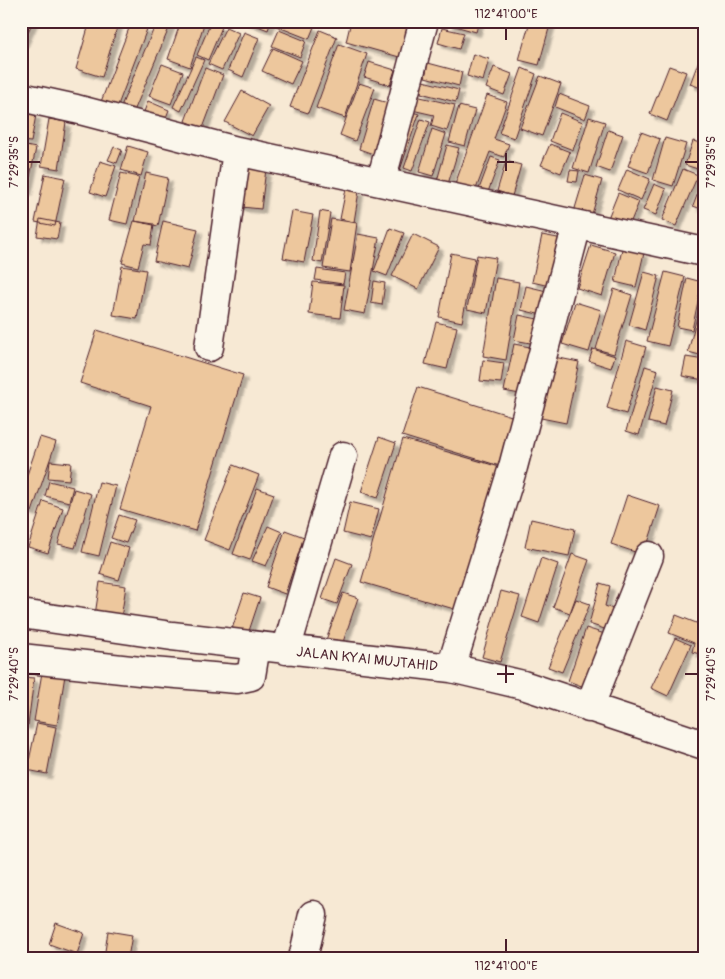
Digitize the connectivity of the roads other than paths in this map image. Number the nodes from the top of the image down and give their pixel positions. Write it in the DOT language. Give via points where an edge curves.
graph roads {
  1 [pos="424,21"];
  2 [pos="21,98"];
  3 [pos="237,151"];
  4 [pos="381,181"];
  5 [pos="577,225"];
  6 [pos="704,252"];
  7 [pos="209,346"];
  8 [pos="343,456"];
  9 [pos="649,556"];
  10 [pos="21,614"];
  11 [pos="286,650"];
  12 [pos="255,656"];
  13 [pos="21,658"];
  14 [pos="451,668"];
  15 [pos="589,708"];
  16 [pos="704,745"];
  17 [pos="313,915"];
  18 [pos="303,958"];
  1 -- 4 [label="street"];
  2 -- 3 [label="street"];
  3 -- 4 [label="street"];
  3 -- 7 [label="street"];
  4 -- 5 [label="street"];
  5 -- 6 [label="street"];
  5 -- 14 [label="street" via="513,467"];
  8 -- 11 [label="street"];
  9 -- 15 [label="street"];
  10 -- 12 [label="street, JALAN KYAI MUJTAHID" via="172,636"];
  11 -- 12 [label="street, JALAN KYAI MUJTAHID"];
  11 -- 14 [label="street, JALAN KYAI MUJTAHID"];
  12 -- 13 [label="street" via="251,676 237,679"];
  14 -- 15 [label="street, JALAN KYAI MUJTAHID" via="523,686"];
  15 -- 16 [label="street, JALAN KYAI MUJTAHID"];
  17 -- 18 [label="street"];
}
